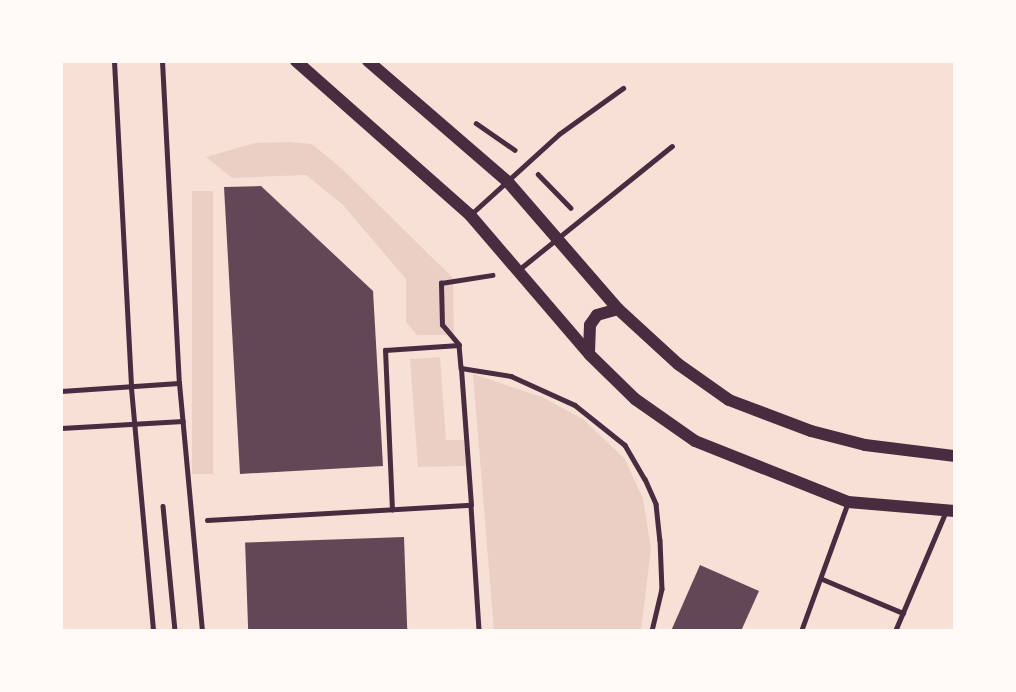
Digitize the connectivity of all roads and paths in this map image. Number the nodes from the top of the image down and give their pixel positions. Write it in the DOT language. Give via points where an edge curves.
graph roads {
  1 [pos="114,61"];
  2 [pos="162,61"];
  3 [pos="296,61"];
  4 [pos="368,61"];
  5 [pos="623,88"];
  6 [pos="672,146"];
  7 [pos="508,182"];
  8 [pos="470,215"];
  9 [pos="557,236"];
  10 [pos="517,271"];
  11 [pos="441,283"];
  12 [pos="618,309"];
  13 [pos="459,345"];
  14 [pos="590,355"];
  15 [pos="461,368"];
  16 [pos="179,383"];
  17 [pos="131,388"];
  18 [pos="61,391"];
  19 [pos="183,421"];
  20 [pos="136,424"];
  21 [pos="61,428"];
  22 [pos="955,456"];
  23 [pos="848,502"];
  24 [pos="471,506"];
  25 [pos="391,510"];
  26 [pos="951,511"];
  27 [pos="192,520"];
  28 [pos="822,579"];
  29 [pos="903,613"];
  30 [pos="153,631"];
  31 [pos="202,631"];
  32 [pos="479,631"];
  33 [pos="652,631"];
  34 [pos="801,631"];
  35 [pos="895,631"];
  1 -- 17 [label="lane"];
  2 -- 16 [label="lane"];
  3 -- 8 [label="street"];
  4 -- 7 [label="street"];
  5 -- 7 [label="lane" via="559,134"];
  6 -- 9 [label="lane"];
  7 -- 8 [label="lane"];
  7 -- 9 [label="street"];
  8 -- 10 [label="street"];
  9 -- 10 [label="lane"];
  9 -- 12 [label="street"];
  10 -- 14 [label="street"];
  11 -- 13 [label="path" via="442,325"];
  12 -- 14 [label="street" via="597,315 590,325 586,337"];
  12 -- 22 [label="street" via="678,364 729,400 824,435"];
  13 -- 15 [label="path"];
  13 -- 25 [label="path" via="386,350"];
  14 -- 23 [label="street" via="635,399 695,440"];
  15 -- 24 [label="path"];
  15 -- 33 [label="path" via="511,376 576,405 625,445 656,504 662,589"];
  16 -- 17 [label="lane"];
  16 -- 19 [label="lane"];
  17 -- 18 [label="lane"];
  17 -- 20 [label="lane"];
  19 -- 20 [label="lane"];
  19 -- 27 [label="lane"];
  20 -- 21 [label="lane"];
  20 -- 30 [label="lane"];
  23 -- 26 [label="street"];
  23 -- 28 [label="lane"];
  24 -- 25 [label="path"];
  24 -- 32 [label="path"];
  25 -- 27 [label="path"];
  26 -- 29 [label="lane"];
  27 -- 31 [label="lane"];
  28 -- 29 [label="lane"];
  28 -- 34 [label="lane"];
  29 -- 35 [label="lane"];
}
